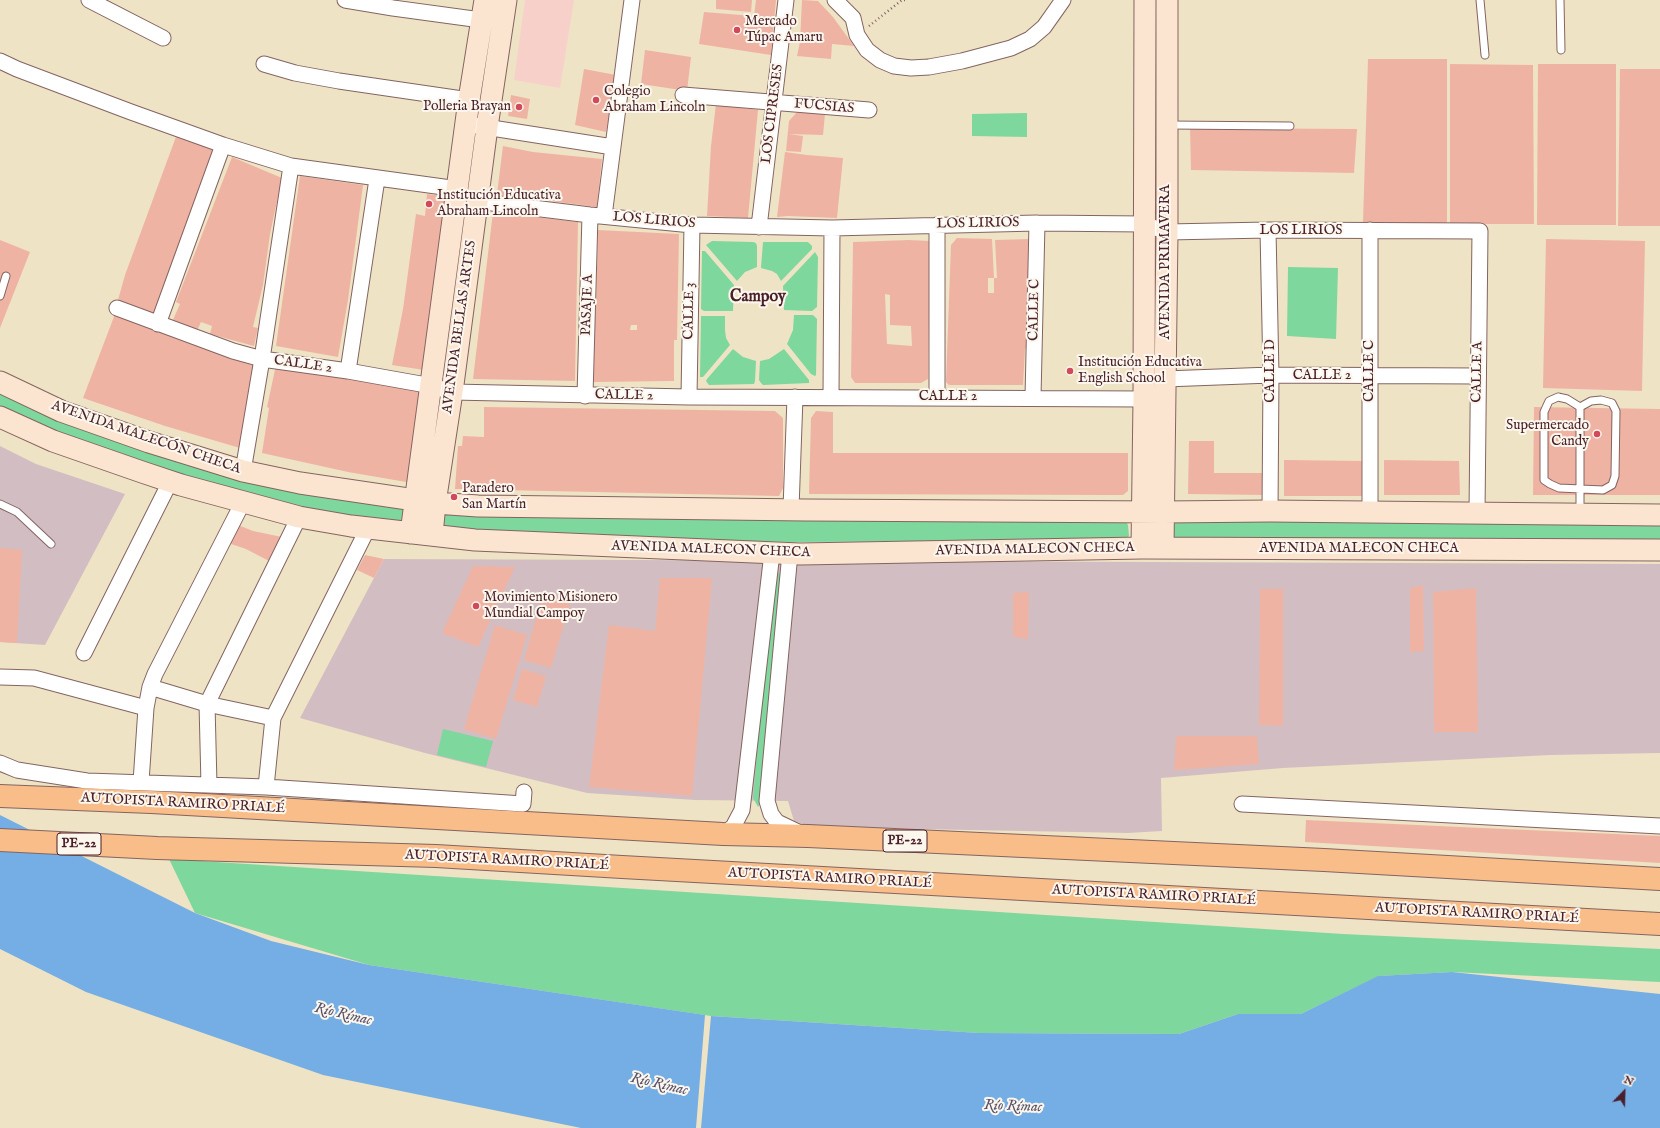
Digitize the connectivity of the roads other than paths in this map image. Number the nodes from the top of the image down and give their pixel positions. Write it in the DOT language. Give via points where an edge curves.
graph roads {
  1 [pos="89,0"];
  2 [pos="345,0"];
  3 [pos="485,0"];
  4 [pos="506,0"];
  5 [pos="632,0"];
  6 [pos="786,0"];
  7 [pos="835,0"];
  8 [pos="852,0"];
  9 [pos="1062,0"];
  10 [pos="1145,0"];
  11 [pos="1167,0"];
  12 [pos="1480,0"];
  13 [pos="1560,0"];
  14 [pos="852,18"];
  15 [pos="481,20"];
  16 [pos="163,38"];
  17 [pos="1560,50"];
  18 [pos="1485,55"];
  19 [pos="0,61"];
  20 [pos="264,64"];
  21 [pos="683,95"];
  22 [pos="469,100"];
  23 [pos="774,103"];
  24 [pos="869,110"];
  25 [pos="466,124"];
  26 [pos="1167,125"];
  27 [pos="1290,126"];
  28 [pos="486,127"];
  29 [pos="223,145"];
  30 [pos="613,147"];
  31 [pos="291,166"];
  32 [pos="376,179"];
  33 [pos="458,189"];
  34 [pos="476,201"];
  35 [pos="597,216"];
  36 [pos="1037,223"];
  37 [pos="1144,224"];
  38 [pos="692,225"];
  39 [pos="937,225"];
  40 [pos="759,227"];
  41 [pos="832,228"];
  42 [pos="1268,230"];
  43 [pos="1370,230"];
  44 [pos="1480,231"];
  45 [pos="1167,232"];
  46 [pos="6,276"];
  47 [pos="0,296"];
  48 [pos="117,308"];
  49 [pos="158,324"];
  50 [pos="262,359"];
  51 [pos="348,371"];
  52 [pos="1271,375"];
  53 [pos="1370,376"];
  54 [pos="1478,376"];
  55 [pos="1165,379"];
  56 [pos="0,382"];
  57 [pos="432,386"];
  58 [pos="452,392"];
  59 [pos="585,396"];
  60 [pos="689,397"];
  61 [pos="796,397"];
  62 [pos="831,397"];
  63 [pos="937,397"];
  64 [pos="1033,397"];
  65 [pos="1144,399"];
  66 [pos="1580,407"];
  67 [pos="0,417"];
  68 [pos="243,471"];
  69 [pos="170,482"];
  70 [pos="1580,489"];
  71 [pos="243,502"];
  72 [pos="425,502"];
  73 [pos="0,504"];
  74 [pos="791,509"];
  75 [pos="1270,511"];
  76 [pos="1142,512"];
  77 [pos="1163,512"];
  78 [pos="1370,512"];
  79 [pos="1477,513"];
  80 [pos="1580,514"];
  81 [pos="1660,515"];
  82 [pos="299,518"];
  83 [pos="368,528"];
  84 [pos="411,533"];
  85 [pos="432,535"];
  86 [pos="51,544"];
  87 [pos="1142,548"];
  88 [pos="1163,548"];
  89 [pos="1660,550"];
  90 [pos="781,553"];
  91 [pos="84,653"];
  92 [pos="0,677"];
  93 [pos="150,687"];
  94 [pos="207,704"];
  95 [pos="146,708"];
  96 [pos="273,718"];
  97 [pos="0,764"];
  98 [pos="141,782"];
  99 [pos="209,785"];
  100 [pos="266,787"];
  101 [pos="524,792"];
  102 [pos="0,796"];
  103 [pos="1242,804"];
  104 [pos="1660,826"];
  105 [pos="723,834"];
  106 [pos="808,836"];
  107 [pos="0,840"];
  108 [pos="1660,879"];
  109 [pos="1660,924"];
  1 -- 16 [label="street"];
  2 -- 15 [label="street"];
  3 -- 15 [label="main road, AVENIDA BELLAS ARTES"];
  4 -- 28 [label="main road, AVENIDA BELLAS ARTES"];
  5 -- 30 [label="street, PASAJE A"];
  6 -- 23 [label="street, LOS CIPRESES"];
  7 -- 14 [label="street"];
  8 -- 14 [label="street"];
  9 -- 14 [label="street" via="1044,27 1030,39 988,55 929,67 894,66 880,60 867,50 857,35"];
  10 -- 37 [label="main road, AVENIDA PRIMAVERA"];
  11 -- 26 [label="main road, AVENIDA PRIMAVERA"];
  12 -- 18 [label="lane"];
  13 -- 17 [label="lane"];
  15 -- 22 [label="main road, AVENIDA BELLAS ARTES"];
  19 -- 29 [label="street"];
  20 -- 22 [label="street" via="339,81"];
  21 -- 23 [label="street, FUCSIAS"];
  22 -- 25 [label="main road, AVENIDA BELLAS ARTES"];
  23 -- 24 [label="street, FUCSIAS"];
  23 -- 40 [label="street, LOS CIPRESES"];
  25 -- 28 [label="street"];
  25 -- 33 [label="main road, AVENIDA BELLAS ARTES"];
  26 -- 27 [label="lane"];
  26 -- 45 [label="main road, AVENIDA PRIMAVERA"];
  28 -- 30 [label="street"];
  28 -- 34 [label="main road, AVENIDA BELLAS ARTES"];
  29 -- 31 [label="street"];
  29 -- 49 [label="street"];
  30 -- 35 [label="street, PASAJE A"];
  31 -- 32 [label="street"];
  31 -- 50 [label="street"];
  32 -- 33 [label="street"];
  32 -- 51 [label="street"];
  33 -- 57 [label="main road, AVENIDA BELLAS ARTES"];
  34 -- 35 [label="street, LOS LIRIOS"];
  34 -- 58 [label="main road, AVENIDA BELLAS ARTES"];
  35 -- 38 [label="street, LOS LIRIOS"];
  35 -- 59 [label="street, PASAJE A"];
  36 -- 37 [label="street, LOS LIRIOS"];
  36 -- 39 [label="street, LOS LIRIOS"];
  36 -- 64 [label="street, CALLE C"];
  37 -- 45 [label="street, LOS LIRIOS"];
  37 -- 65 [label="main road, AVENIDA PRIMAVERA"];
  38 -- 40 [label="street, LOS LIRIOS"];
  38 -- 60 [label="street, CALLE 3"];
  39 -- 41 [label="street, LOS LIRIOS"];
  39 -- 63 [label="street"];
  40 -- 41 [label="street, LOS LIRIOS"];
  41 -- 62 [label="street"];
  42 -- 43 [label="street, LOS LIRIOS"];
  42 -- 45 [label="street, LOS LIRIOS"];
  42 -- 52 [label="street, CALLE D"];
  43 -- 44 [label="street, LOS LIRIOS"];
  43 -- 53 [label="street, CALLE C"];
  44 -- 54 [label="street, CALLE A"];
  45 -- 55 [label="main road, AVENIDA PRIMAVERA"];
  46 -- 47 [label="lane"];
  48 -- 49 [label="street, CALLE 2"];
  49 -- 50 [label="street, CALLE 2"];
  50 -- 51 [label="street, CALLE 2"];
  50 -- 68 [label="street"];
  51 -- 57 [label="street, CALLE 2"];
  52 -- 53 [label="street, CALLE 2"];
  52 -- 55 [label="street, CALLE 2"];
  52 -- 75 [label="street, CALLE D"];
  53 -- 54 [label="street, CALLE 2"];
  53 -- 78 [label="street, CALLE C"];
  54 -- 79 [label="street, CALLE A"];
  55 -- 77 [label="main road, AVENIDA PRIMAVERA"];
  56 -- 68 [label="main road, AVENIDA MALECÓN CHECA" via="62,411"];
  57 -- 58 [label="street, CALLE 2"];
  57 -- 72 [label="main road, AVENIDA BELLAS ARTES"];
  58 -- 59 [label="street, CALLE 2"];
  58 -- 72 [label="main road, AVENIDA BELLAS ARTES"];
  59 -- 60 [label="street, CALLE 2"];
  60 -- 61 [label="street, CALLE 2"];
  61 -- 62 [label="street, CALLE 2"];
  61 -- 74 [label="street"];
  62 -- 63 [label="street, CALLE 2"];
  63 -- 64 [label="street, CALLE 2"];
  64 -- 65 [label="street, CALLE 2"];
  65 -- 76 [label="main road, AVENIDA PRIMAVERA"];
  66 -- 70 [label="lane"];
  66 -- 70 [label="lane" via="1591,401 1601,400 1612,403 1616,411 1615,476 1612,485 1603,490"];
  66 -- 70 [label="lane" via="1558,397 1549,401 1544,412 1544,480 1558,488"];
  67 -- 69 [label="main road" via="60,443"];
  68 -- 72 [label="main road, AVENIDA MALECÓN CHECA" via="300,483"];
  69 -- 71 [label="main road"];
  69 -- 91 [label="street"];
  70 -- 80 [label="lane"];
  71 -- 82 [label="main road"];
  71 -- 93 [label="street"];
  72 -- 74 [label="main road" via="478,506"];
  72 -- 84 [label="main road, AVENIDA BELLAS ARTES"];
  72 -- 85 [label="main road, AVENIDA BELLAS ARTES"];
  73 -- 86 [label="lane" via="17,512"];
  74 -- 76 [label="main road"];
  75 -- 77 [label="main road"];
  75 -- 78 [label="main road"];
  76 -- 77 [label="main road"];
  76 -- 87 [label="main road, AVENIDA PRIMAVERA"];
  77 -- 88 [label="main road, AVENIDA PRIMAVERA"];
  78 -- 79 [label="main road"];
  79 -- 80 [label="main road"];
  80 -- 81 [label="main road"];
  82 -- 83 [label="main road"];
  82 -- 94 [label="street"];
  83 -- 84 [label="main road"];
  83 -- 96 [label="street"];
  84 -- 85 [label="main road, AVENIDA MALECON CHECA"];
  85 -- 90 [label="main road, AVENIDA MALECON CHECA" via="523,543"];
  87 -- 88 [label="main road, AVENIDA MALECON CHECA"];
  87 -- 90 [label="main road, AVENIDA MALECON CHECA"];
  88 -- 89 [label="main road, AVENIDA MALECON CHECA"];
  90 -- 105 [label="street" via="742,810 733,827"];
  90 -- 106 [label="street" via="767,802 777,822"];
  92 -- 95 [label="street" via="34,678"];
  93 -- 94 [label="street"];
  93 -- 95 [label="street"];
  94 -- 96 [label="street"];
  94 -- 99 [label="street"];
  95 -- 98 [label="street"];
  96 -- 100 [label="street"];
  97 -- 98 [label="street" via="17,770 87,781"];
  98 -- 99 [label="street"];
  99 -- 100 [label="street"];
  100 -- 101 [label="street" via="524,804"];
  102 -- 105 [label="highway, AUTOPISTA RAMIRO PRIALÉ / PE-22"];
  103 -- 104 [label="street"];
  105 -- 106 [label="highway, AUTOPISTA RAMIRO PRIALÉ / PE-22"];
  106 -- 108 [label="highway, AUTOPISTA RAMIRO PRIALÉ / PE-22" via="1324,860"];
  107 -- 109 [label="highway, AUTOPISTA RAMIRO PRIALÉ / PE-22" via="157,848 436,856"];
}
